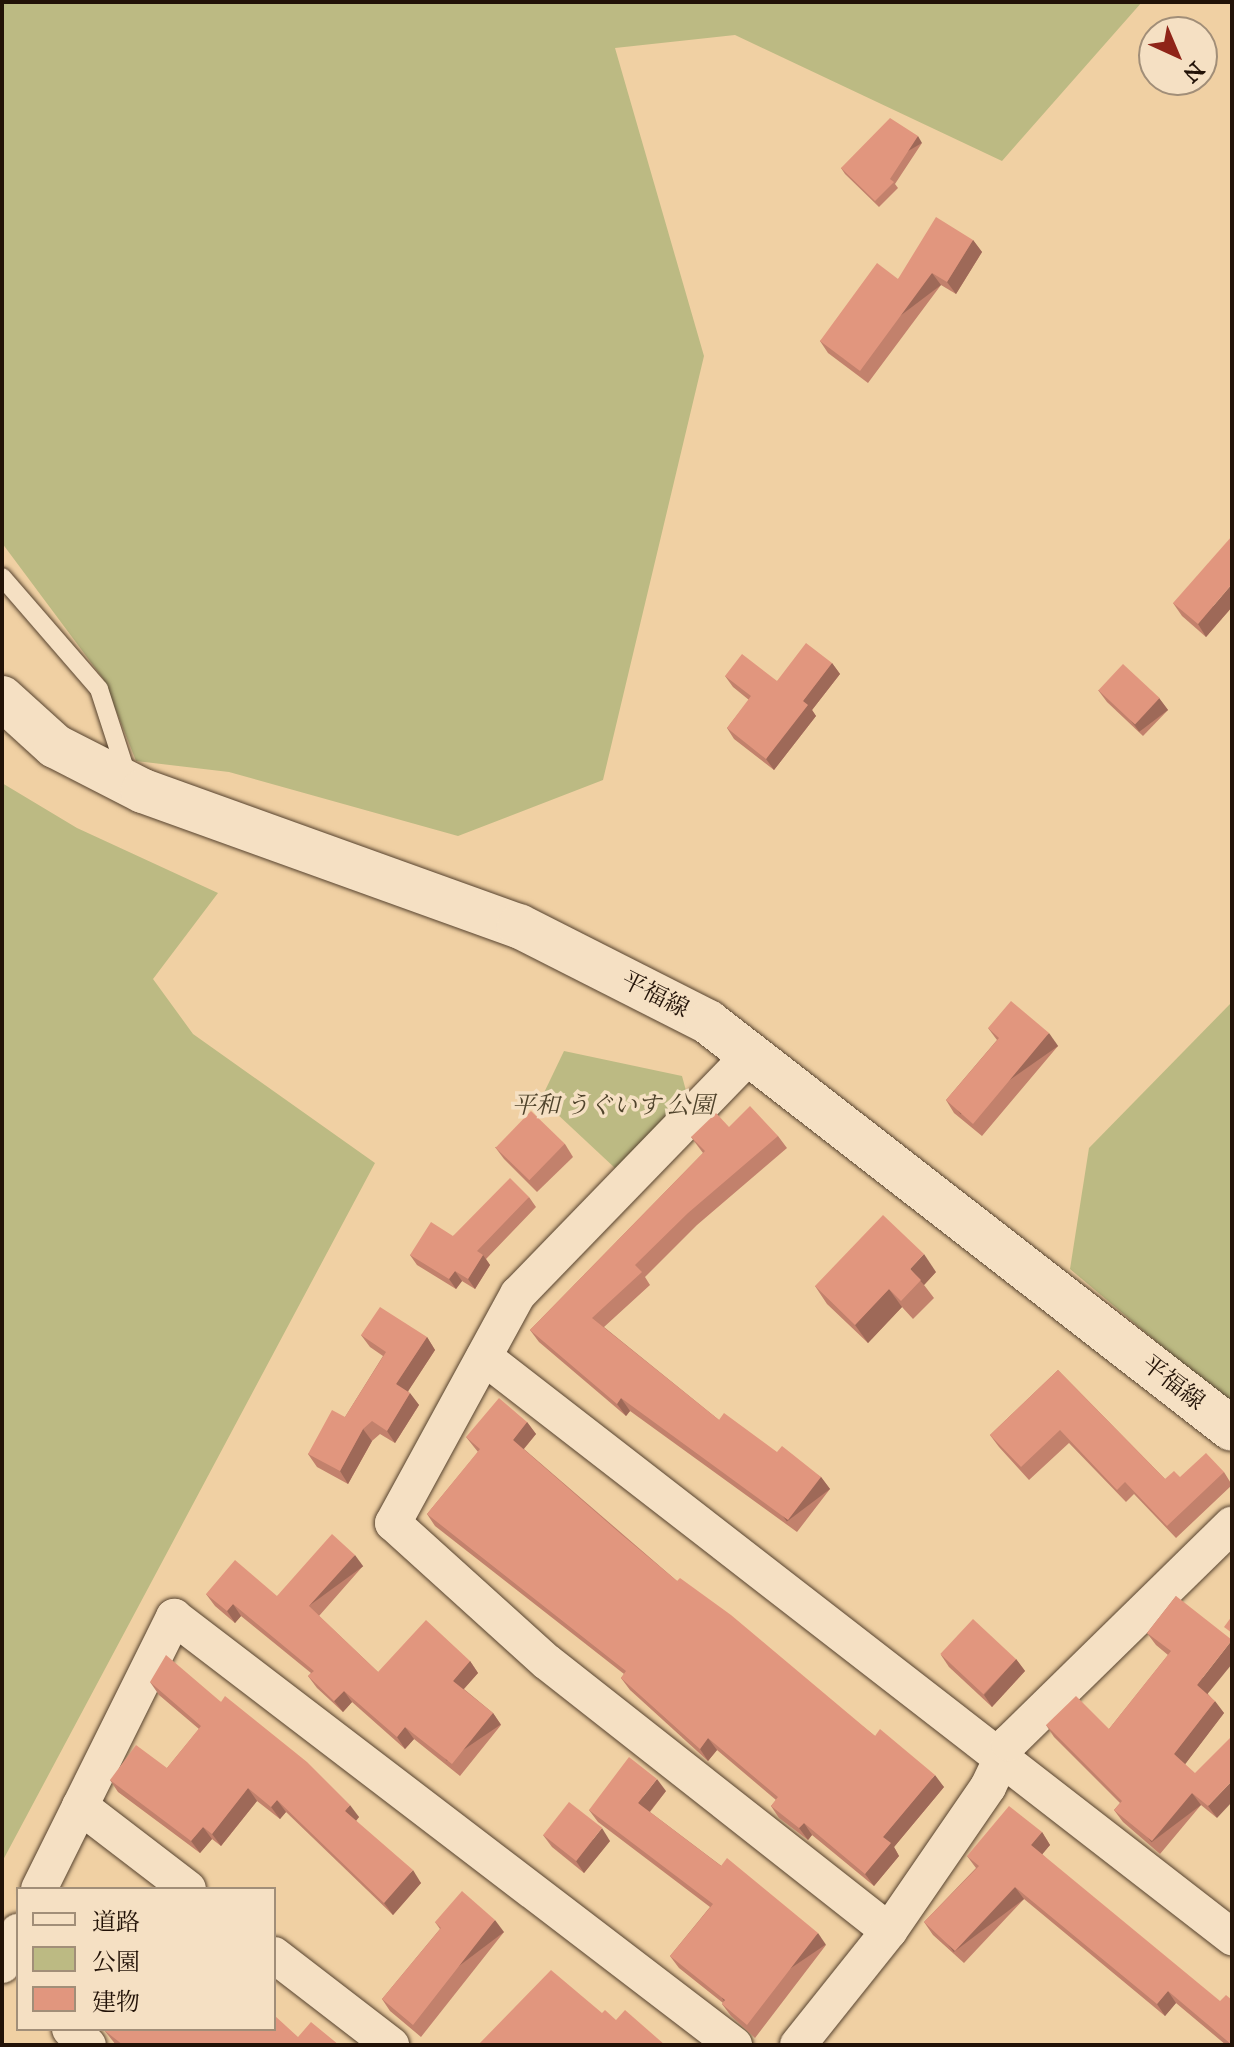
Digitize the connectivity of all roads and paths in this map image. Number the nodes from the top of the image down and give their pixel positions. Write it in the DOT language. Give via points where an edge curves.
graph roads {
  1 [pos="2,577"];
  2 [pos="2,698"];
  3 [pos="130,784"];
  4 [pos="750,1055"];
  5 [pos="484,1357"];
  6 [pos="1232,1429"];
  7 [pos="1232,1525"];
  8 [pos="1000,1761"];
  9 [pos="80,1806"];
  10 [pos="40,1887"];
  11 [pos="185,1887"];
  12 [pos="889,1931"];
  13 [pos="16,1936"];
  14 [pos="1232,1937"];
  15 [pos="276,1957"];
  16 [pos="2,1966"];
  17 [pos="72,2031"];
  18 [pos="88,2045"];
  19 [pos="391,2045"];
  20 [pos="734,2045"];
  21 [pos="798,2045"];
  1 -- 3 [label="lane" via="99,689"];
  2 -- 3 [label="street, 平福線" via="55,746"];
  3 -- 4 [label="street, 平福線" via="519,926 708,1022"];
  4 -- 5 [label="street" via="518,1294"];
  4 -- 6 [label="street, 平福線"];
  5 -- 8 [label="street"];
  5 -- 12 [label="street" via="393,1523 547,1662"];
  7 -- 8 [label="street" via="1009,1743"];
  8 -- 12 [label="street"];
  8 -- 14 [label="street"];
  9 -- 10 [label="street"];
  9 -- 11 [label="street"];
  9 -- 20 [label="street" via="174,1617"];
  12 -- 21 [label="street"];
  13 -- 16 [label="street"];
  15 -- 19 [label="street"];
  17 -- 18 [label="street"];
}
